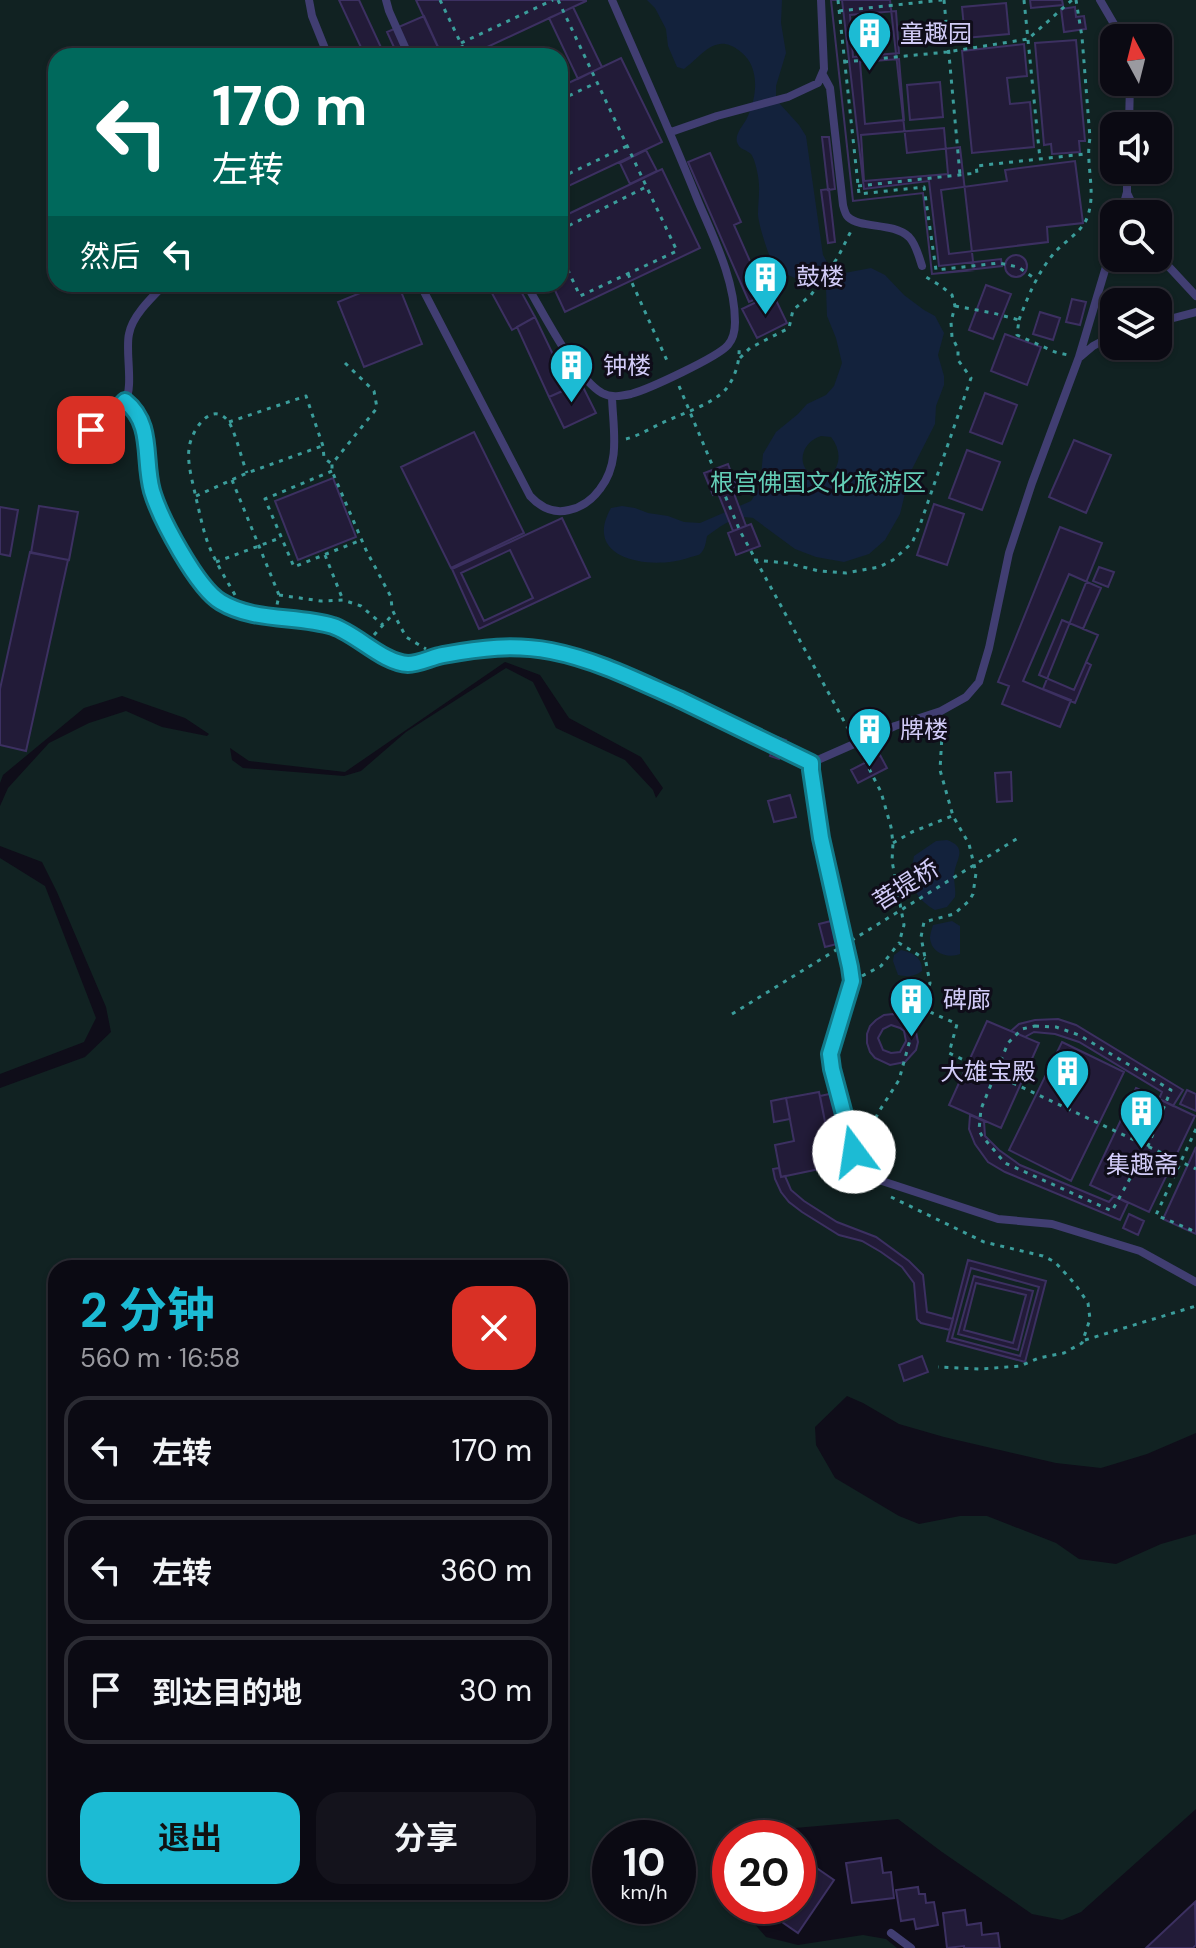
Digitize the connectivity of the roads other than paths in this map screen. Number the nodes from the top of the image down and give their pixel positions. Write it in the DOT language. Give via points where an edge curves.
graph roads {
  1 [pos="309,0"];
  2 [pos="386,0"];
  3 [pos="612,0"];
  4 [pos="821,0"];
  5 [pos="1100,0"];
  6 [pos="1114,24"];
  7 [pos="325,48"];
  8 [pos="405,48"];
  9 [pos="823,75"];
  10 [pos="671,132"];
  11 [pos="1127,184"];
  12 [pos="1127,192"];
  13 [pos="1125,200"];
  14 [pos="1131,200"];
  15 [pos="922,266"];
  16 [pos="1172,270"];
  17 [pos="1104,272"];
  18 [pos="157,292"];
  19 [pos="424,292"];
  20 [pos="531,292"];
  21 [pos="1196,296"];
  22 [pos="1196,312"];
  23 [pos="1172,318"];
  24 [pos="1100,342"];
  25 [pos="1079,357"];
  26 [pos="612,397"];
  27 [pos="125,401"];
  28 [pos="71,444"];
  29 [pos="811,763"];
  30 [pos="1196,1282"];
  31 [pos="891,1933"];
  32 [pos="911,1948"];
  1 -- 7 [label="lane"];
  2 -- 8 [label="lane"];
  3 -- 10 [label="lane"];
  4 -- 9 [label="lane"];
  5 -- 6 [label="lane"];
  9 -- 10 [label="lane" via="815,85 788,97"];
  9 -- 15 [label="lane" via="830,88 847,216 907,235"];
  10 -- 26 [label="lane" via="724,265 734,306 733,336 716,355 635,393"];
  11 -- 12 [label="lane"];
  12 -- 13 [label="lane"];
  12 -- 14 [label="lane"];
  16 -- 21 [label="lane"];
  17 -- 25 [label="lane"];
  18 -- 27 [label="lane" via="129,333"];
  19 -- 26 [label="lane" via="538,505 558,512 593,498 614,458"];
  20 -- 26 [label="lane" via="568,355 594,387"];
  22 -- 23 [label="lane"];
  24 -- 25 [label="lane"];
  25 -- 29 [label="lane" via="1009,553 979,682 966,697 941,711"];
  27 -- 28 [label="lane"];
  27 -- 29 [label="lane" via="136,410 144,429 152,489 163,519 220,602 246,612 336,627 408,664 514,646 551,651 622,673"];
  29 -- 30 [label="lane" via="821,838 852,981 830,1054 859,1161 882,1181 998,1219 1052,1224 1140,1251"];
  31 -- 32 [label="lane"];
}
